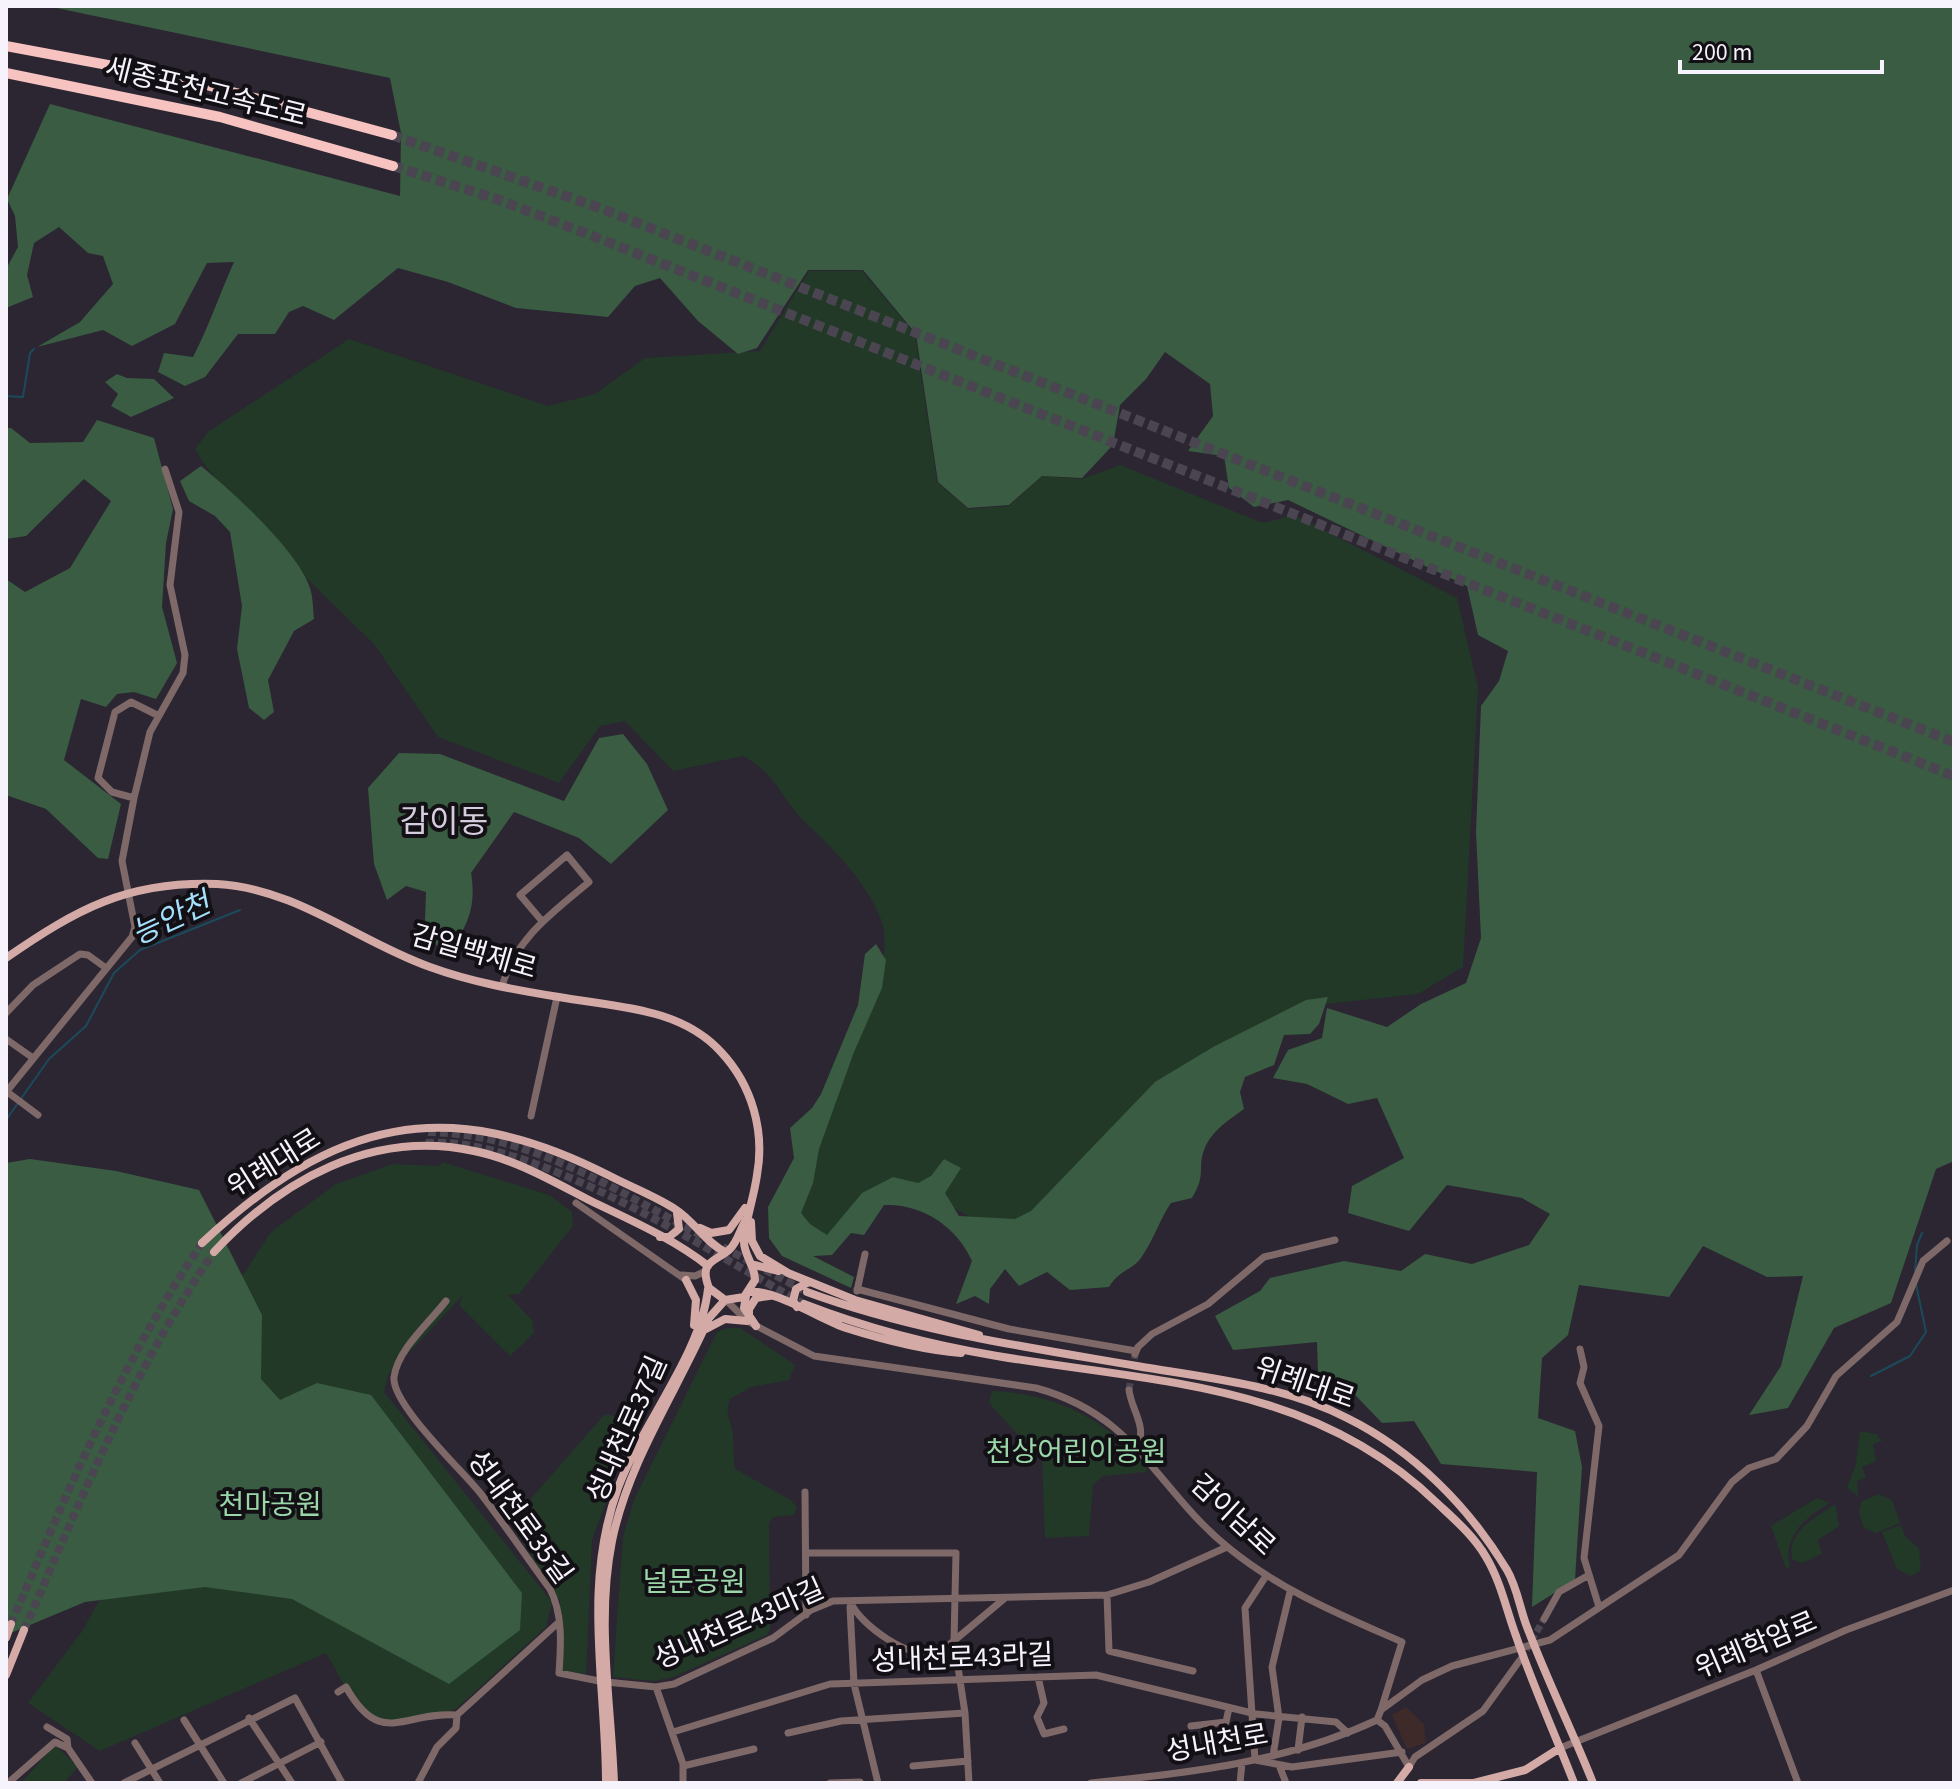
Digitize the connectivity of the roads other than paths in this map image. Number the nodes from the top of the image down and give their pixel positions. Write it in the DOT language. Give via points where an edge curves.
graph roads {
  1 [pos="10,46"];
  2 [pos="6,73"];
  3 [pos="392,135"];
  4 [pos="393,166"];
  5 [pos="165,469"];
  6 [pos="159,716"];
  7 [pos="134,798"];
  8 [pos="127,893"];
  9 [pos="542,921"];
  10 [pos="6,958"];
  11 [pos="106,968"];
  12 [pos="502,986"];
  13 [pos="557,997"];
  14 [pos="6,1013"];
  15 [pos="6,1039"];
  16 [pos="33,1058"];
  17 [pos="9,1093"];
  18 [pos="38,1115"];
  19 [pos="531,1116"];
  20 [pos="757,1177"];
  21 [pos="576,1203"];
  22 [pos="675,1209"];
  23 [pos="746,1220"];
  24 [pos="694,1225"];
  25 [pos="659,1237"];
  26 [pos="1335,1240"];
  27 [pos="1947,1241"];
  28 [pos="202,1243"];
  29 [pos="214,1252"];
  30 [pos="726,1252"];
  31 [pos="865,1254"];
  32 [pos="750,1262"];
  33 [pos="707,1268"];
  34 [pos="788,1273"];
  35 [pos="683,1277"];
  36 [pos="810,1282"];
  37 [pos="708,1287"];
  38 [pos="857,1289"];
  39 [pos="807,1292"];
  40 [pos="748,1294"];
  41 [pos="780,1300"];
  42 [pos="855,1300"];
  43 [pos="446,1301"];
  44 [pos="726,1301"];
  45 [pos="801,1306"];
  46 [pos="751,1322"];
  47 [pos="703,1332"];
  48 [pos="691,1341"];
  49 [pos="998,1343"];
  50 [pos="1580,1349"];
  51 [pos="1129,1390"];
  52 [pos="655,1423"];
  53 [pos="1137,1446"];
  54 [pos="805,1492"];
  55 [pos="1227,1547"];
  56 [pos="806,1553"];
  57 [pos="1589,1575"];
  58 [pos="1266,1576"];
  59 [pos="1954,1590"];
  60 [pos="1290,1592"];
  61 [pos="1107,1595"];
  62 [pos="1005,1598"];
  63 [pos="956,1599"];
  64 [pos="850,1601"];
  65 [pos="1599,1607"];
  66 [pos="806,1615"];
  67 [pos="1544,1619"];
  68 [pos="559,1622"];
  69 [pos="11,1624"];
  70 [pos="24,1630"];
  71 [pos="6,1638"];
  72 [pos="954,1641"];
  73 [pos="1520,1660"];
  74 [pos="1756,1670"];
  75 [pos="1193,1671"];
  76 [pos="6,1675"];
  77 [pos="1038,1677"];
  78 [pos="961,1680"];
  79 [pos="602,1682"];
  80 [pos="854,1684"];
  81 [pos="656,1687"];
  82 [pos="338,1692"];
  83 [pos="1229,1708"];
  84 [pos="1381,1710"];
  85 [pos="965,1713"];
  86 [pos="1253,1713"];
  87 [pos="1277,1714"];
  88 [pos="457,1715"];
  89 [pos="1302,1717"];
  90 [pos="249,1718"];
  91 [pos="861,1719"];
  92 [pos="184,1720"];
  93 [pos="1377,1720"];
  94 [pos="1191,1726"];
  95 [pos="47,1727"];
  96 [pos="1064,1729"];
  97 [pos="673,1732"];
  98 [pos="788,1733"];
  99 [pos="1348,1733"];
  100 [pos="1576,1741"];
  101 [pos="321,1742"];
  102 [pos="135,1743"];
  103 [pos="198,1746"];
  104 [pos="68,1748"];
  105 [pos="1560,1748"];
  106 [pos="754,1749"];
  107 [pos="1298,1750"];
  108 [pos="1402,1752"];
  109 [pos="1273,1756"];
  110 [pos="1255,1760"];
  111 [pos="968,1761"];
  112 [pos="277,1762"];
  113 [pos="1242,1763"];
  114 [pos="1279,1765"];
  115 [pos="683,1766"];
  116 [pos="913,1766"];
  117 [pos="1409,1767"];
  118 [pos="150,1768"];
  119 [pos="1164,1779"];
  120 [pos="860,1782"];
  121 [pos="8,1783"];
  122 [pos="92,1783"];
  123 [pos="124,1783"];
  124 [pos="160,1783"];
  125 [pos="224,1783"];
  126 [pos="241,1783"];
  127 [pos="292,1783"];
  128 [pos="342,1783"];
  129 [pos="418,1783"];
  130 [pos="606,1783"];
  131 [pos="614,1783"];
  132 [pos="683,1783"];
  133 [pos="830,1783"];
  134 [pos="878,1783"];
  135 [pos="969,1783"];
  136 [pos="1091,1783"];
  137 [pos="1240,1783"];
  138 [pos="1286,1783"];
  139 [pos="1397,1783"];
  140 [pos="1421,1783"];
  141 [pos="1474,1783"];
  142 [pos="1574,1783"];
  143 [pos="1593,1783"];
  144 [pos="1798,1783"];
  1 -- 3 [label="highway, 세종포천고속도로" via="188,80"];
  2 -- 4 [label="highway, 세종포천고속도로" via="220,117"];
  5 -- 6 [label="street" via="179,512 170,585 185,655 183,673"];
  6 -- 7 [label="street"];
  6 -- 7 [label="street" via="131,702 115,712 98,778 112,792"];
  7 -- 8 [label="street" via="122,861"];
  8 -- 10 [label="main road, 감일백제로" via="79,909"];
  8 -- 11 [label="street" via="135,927"];
  8 -- 12 [label="main road, 감일백제로" via="205,884 248,889 293,903 430,967"];
  9 -- 9 [label="street" via="589,882 567,855 520,895"];
  9 -- 12 [label="street" via="509,961"];
  11 -- 14 [label="street" via="80,954 33,985"];
  11 -- 16 [label="street"];
  12 -- 13 [label="main road, 감일백제로"];
  13 -- 19 [label="street"];
  13 -- 20 [label="main road, 감일백제로" via="665,1016 691,1027 721,1051 748,1094 757,1120"];
  15 -- 16 [label="street"];
  16 -- 17 [label="street"];
  17 -- 18 [label="street"];
  20 -- 23 [label="main road, 감일백제로"];
  20 -- 24 [label="main road" via="739,1220 729,1230 711,1233"];
  20 -- 34 [label="main road" via="752,1241 760,1256"];
  21 -- 35 [label="street"];
  22 -- 24 [label="main road, 위례대로"];
  22 -- 25 [label="main road" via="679,1229"];
  22 -- 28 [label="main road, 위례대로" via="567,1154 479,1129 429,1127 377,1134 310,1160 265,1188"];
  23 -- 30 [label="main road"];
  23 -- 32 [label="main road" via="744,1251"];
  24 -- 30 [label="main road, 위례대로"];
  25 -- 29 [label="main road, 위례대로" via="546,1178 475,1151 418,1147 380,1149 311,1174 251,1216"];
  25 -- 33 [label="main road, 위례대로"];
  26 -- 38 [label="street" via="1264,1257 1208,1304 1152,1334 1136,1353 1009,1329"];
  27 -- 65 [label="street" via="1923,1261 1897,1322 1836,1376 1793,1442 1776,1459 1749,1468 1732,1482 1679,1555"];
  30 -- 32 [label="main road" via="739,1253"];
  30 -- 33 [label="main road"];
  31 -- 38 [label="street"];
  32 -- 34 [label="main road"];
  32 -- 40 [label="main road" via="755,1280"];
  33 -- 35 [label="street"];
  33 -- 37 [label="main road"];
  34 -- 36 [label="main road"];
  35 -- 37 [label="main road"];
  35 -- 48 [label="main road" via="696,1300"];
  36 -- 42 [label="main road"];
  36 -- 45 [label="main road" via="796,1289 793,1301"];
  37 -- 44 [label="main road"];
  37 -- 48 [label="main road, 성내천로37길"];
  38 -- 42 [label="street"];
  39 -- 49 [label="main road, 위례대로" via="885,1318"];
  40 -- 41 [label="main road, 위례대로" via="764,1292"];
  40 -- 44 [label="main road"];
  40 -- 46 [label="main road" via="744,1308"];
  41 -- 45 [label="main road, 위례대로"];
  41 -- 46 [label="main road" via="756,1298 749,1309"];
  42 -- 49 [label="main road" via="960,1327"];
  43 -- 68 [label="street, 성내천로35길" via="402,1356 395,1388 550,1589"];
  44 -- 46 [label="street, 감이남로"];
  44 -- 47 [label="main road, 성내천로37길" via="715,1309"];
  45 -- 105 [label="main road, 위례대로" via="843,1327 931,1351 1240,1396 1292,1410 1343,1434 1412,1479 1462,1527 1491,1568"];
  46 -- 47 [label="main road" via="718,1321"];
  46 -- 53 [label="street, 감이남로" via="794,1349 832,1361 1056,1394 1100,1415"];
  47 -- 52 [label="main road, 성내천로37길"];
  48 -- 52 [label="main road, 성내천로37길"];
  49 -- 100 [label="main road, 위례대로" via="1243,1384 1297,1398 1380,1437 1448,1492 1509,1573"];
  50 -- 57 [label="street" via="1580,1383 1599,1426 1584,1558"];
  51 -- 53 [label="street" via="1140,1423"];
  52 -- 79 [label="main road, 성내천로37길" via="618,1488 605,1537 598,1587"];
  53 -- 55 [label="street, 감이남로"];
  54 -- 56 [label="street"];
  55 -- 58 [label="street, 감이남로"];
  55 -- 61 [label="street, 성내천로43마길"];
  56 -- 63 [label="street" via="956,1553"];
  56 -- 66 [label="street"];
  57 -- 65 [label="street"];
  57 -- 67 [label="street" via="1559,1592"];
  58 -- 60 [label="street, 감이남로"];
  58 -- 86 [label="street" via="1245,1608"];
  59 -- 74 [label="street, 위례학암로"];
  60 -- 84 [label="street, 감이남로" via="1402,1642"];
  60 -- 87 [label="street" via="1272,1667"];
  61 -- 62 [label="street, 성내천로43마길"];
  61 -- 75 [label="street" via="1109,1651"];
  62 -- 63 [label="street, 성내천로43마길"];
  62 -- 72 [label="street"];
  63 -- 64 [label="street, 성내천로43마길"];
  63 -- 72 [label="street"];
  64 -- 66 [label="street, 성내천로43마길" via="833,1601"];
  64 -- 72 [label="street" via="872,1629 924,1657 937,1655"];
  64 -- 80 [label="street"];
  65 -- 84 [label="street" via="1550,1640 1452,1666 1422,1680"];
  66 -- 81 [label="street, 성내천로43마길" via="773,1638 674,1684"];
  68 -- 79 [label="street, 성내천로43마길" via="559,1673"];
  68 -- 88 [label="street, 성내천로35길"];
  69 -- 71 [label="main road"];
  70 -- 76 [label="main road"];
  72 -- 78 [label="street"];
  73 -- 117 [label="street" via="1483,1711 1415,1757"];
  74 -- 100 [label="street, 위례학암로"];
  74 -- 144 [label="street"];
  77 -- 78 [label="street, 성내천로43라길"];
  77 -- 83 [label="street, 성내천로43라길" via="1105,1675"];
  77 -- 96 [label="street" via="1044,1703 1037,1717 1044,1734"];
  78 -- 80 [label="street, 성내천로43라길"];
  78 -- 85 [label="street"];
  79 -- 81 [label="street, 성내천로43마길"];
  79 -- 130 [label="main road, 성내천로37길"];
  79 -- 131 [label="main road, 성내천로37길"];
  80 -- 91 [label="street"];
  80 -- 97 [label="street, 성내천로43라길" via="830,1684"];
  81 -- 97 [label="street"];
  82 -- 88 [label="street" via="346,1687 360,1713 386,1724"];
  83 -- 86 [label="street, 성내천로43라길"];
  83 -- 94 [label="street" via="1227,1722"];
  84 -- 93 [label="street"];
  85 -- 91 [label="street"];
  85 -- 111 [label="street"];
  86 -- 87 [label="street, 성내천로43라길"];
  86 -- 110 [label="street"];
  87 -- 89 [label="street, 성내천로"];
  87 -- 109 [label="street"];
  88 -- 129 [label="street, 성내천로35길" via="456,1728 437,1747"];
  89 -- 99 [label="street, 성내천로" via="1336,1722"];
  89 -- 107 [label="street"];
  90 -- 101 [label="street" via="295,1698"];
  90 -- 103 [label="street"];
  90 -- 112 [label="street"];
  91 -- 98 [label="street"];
  91 -- 134 [label="street"];
  92 -- 103 [label="street"];
  93 -- 99 [label="street, 성내천로"];
  93 -- 108 [label="street"];
  95 -- 104 [label="street" via="67,1739"];
  97 -- 115 [label="street"];
  99 -- 107 [label="street, 성내천로"];
  100 -- 105 [label="street, 위례학암로"];
  100 -- 143 [label="main road, 위례대로"];
  101 -- 112 [label="street"];
  101 -- 128 [label="street"];
  102 -- 118 [label="street"];
  103 -- 118 [label="street"];
  103 -- 125 [label="street"];
  104 -- 121 [label="street" via="55,1742"];
  104 -- 122 [label="street"];
  105 -- 141 [label="main road" via="1525,1770"];
  105 -- 142 [label="main road, 위례대로"];
  106 -- 115 [label="street"];
  107 -- 109 [label="street, 성내천로"];
  108 -- 114 [label="street"];
  108 -- 117 [label="street"];
  109 -- 110 [label="street, 성내천로"];
  110 -- 113 [label="street, 성내천로"];
  110 -- 114 [label="street"];
  111 -- 116 [label="street"];
  111 -- 135 [label="street"];
  112 -- 126 [label="street"];
  112 -- 127 [label="street"];
  113 -- 119 [label="street, 성내천로"];
  113 -- 137 [label="street"];
  114 -- 138 [label="street"];
  115 -- 132 [label="street"];
  117 -- 139 [label="main road"];
  118 -- 123 [label="street"];
  118 -- 124 [label="street"];
  119 -- 136 [label="street, 성내천로"];
  120 -- 133 [label="street"];
  140 -- 141 [label="main road"];
}
